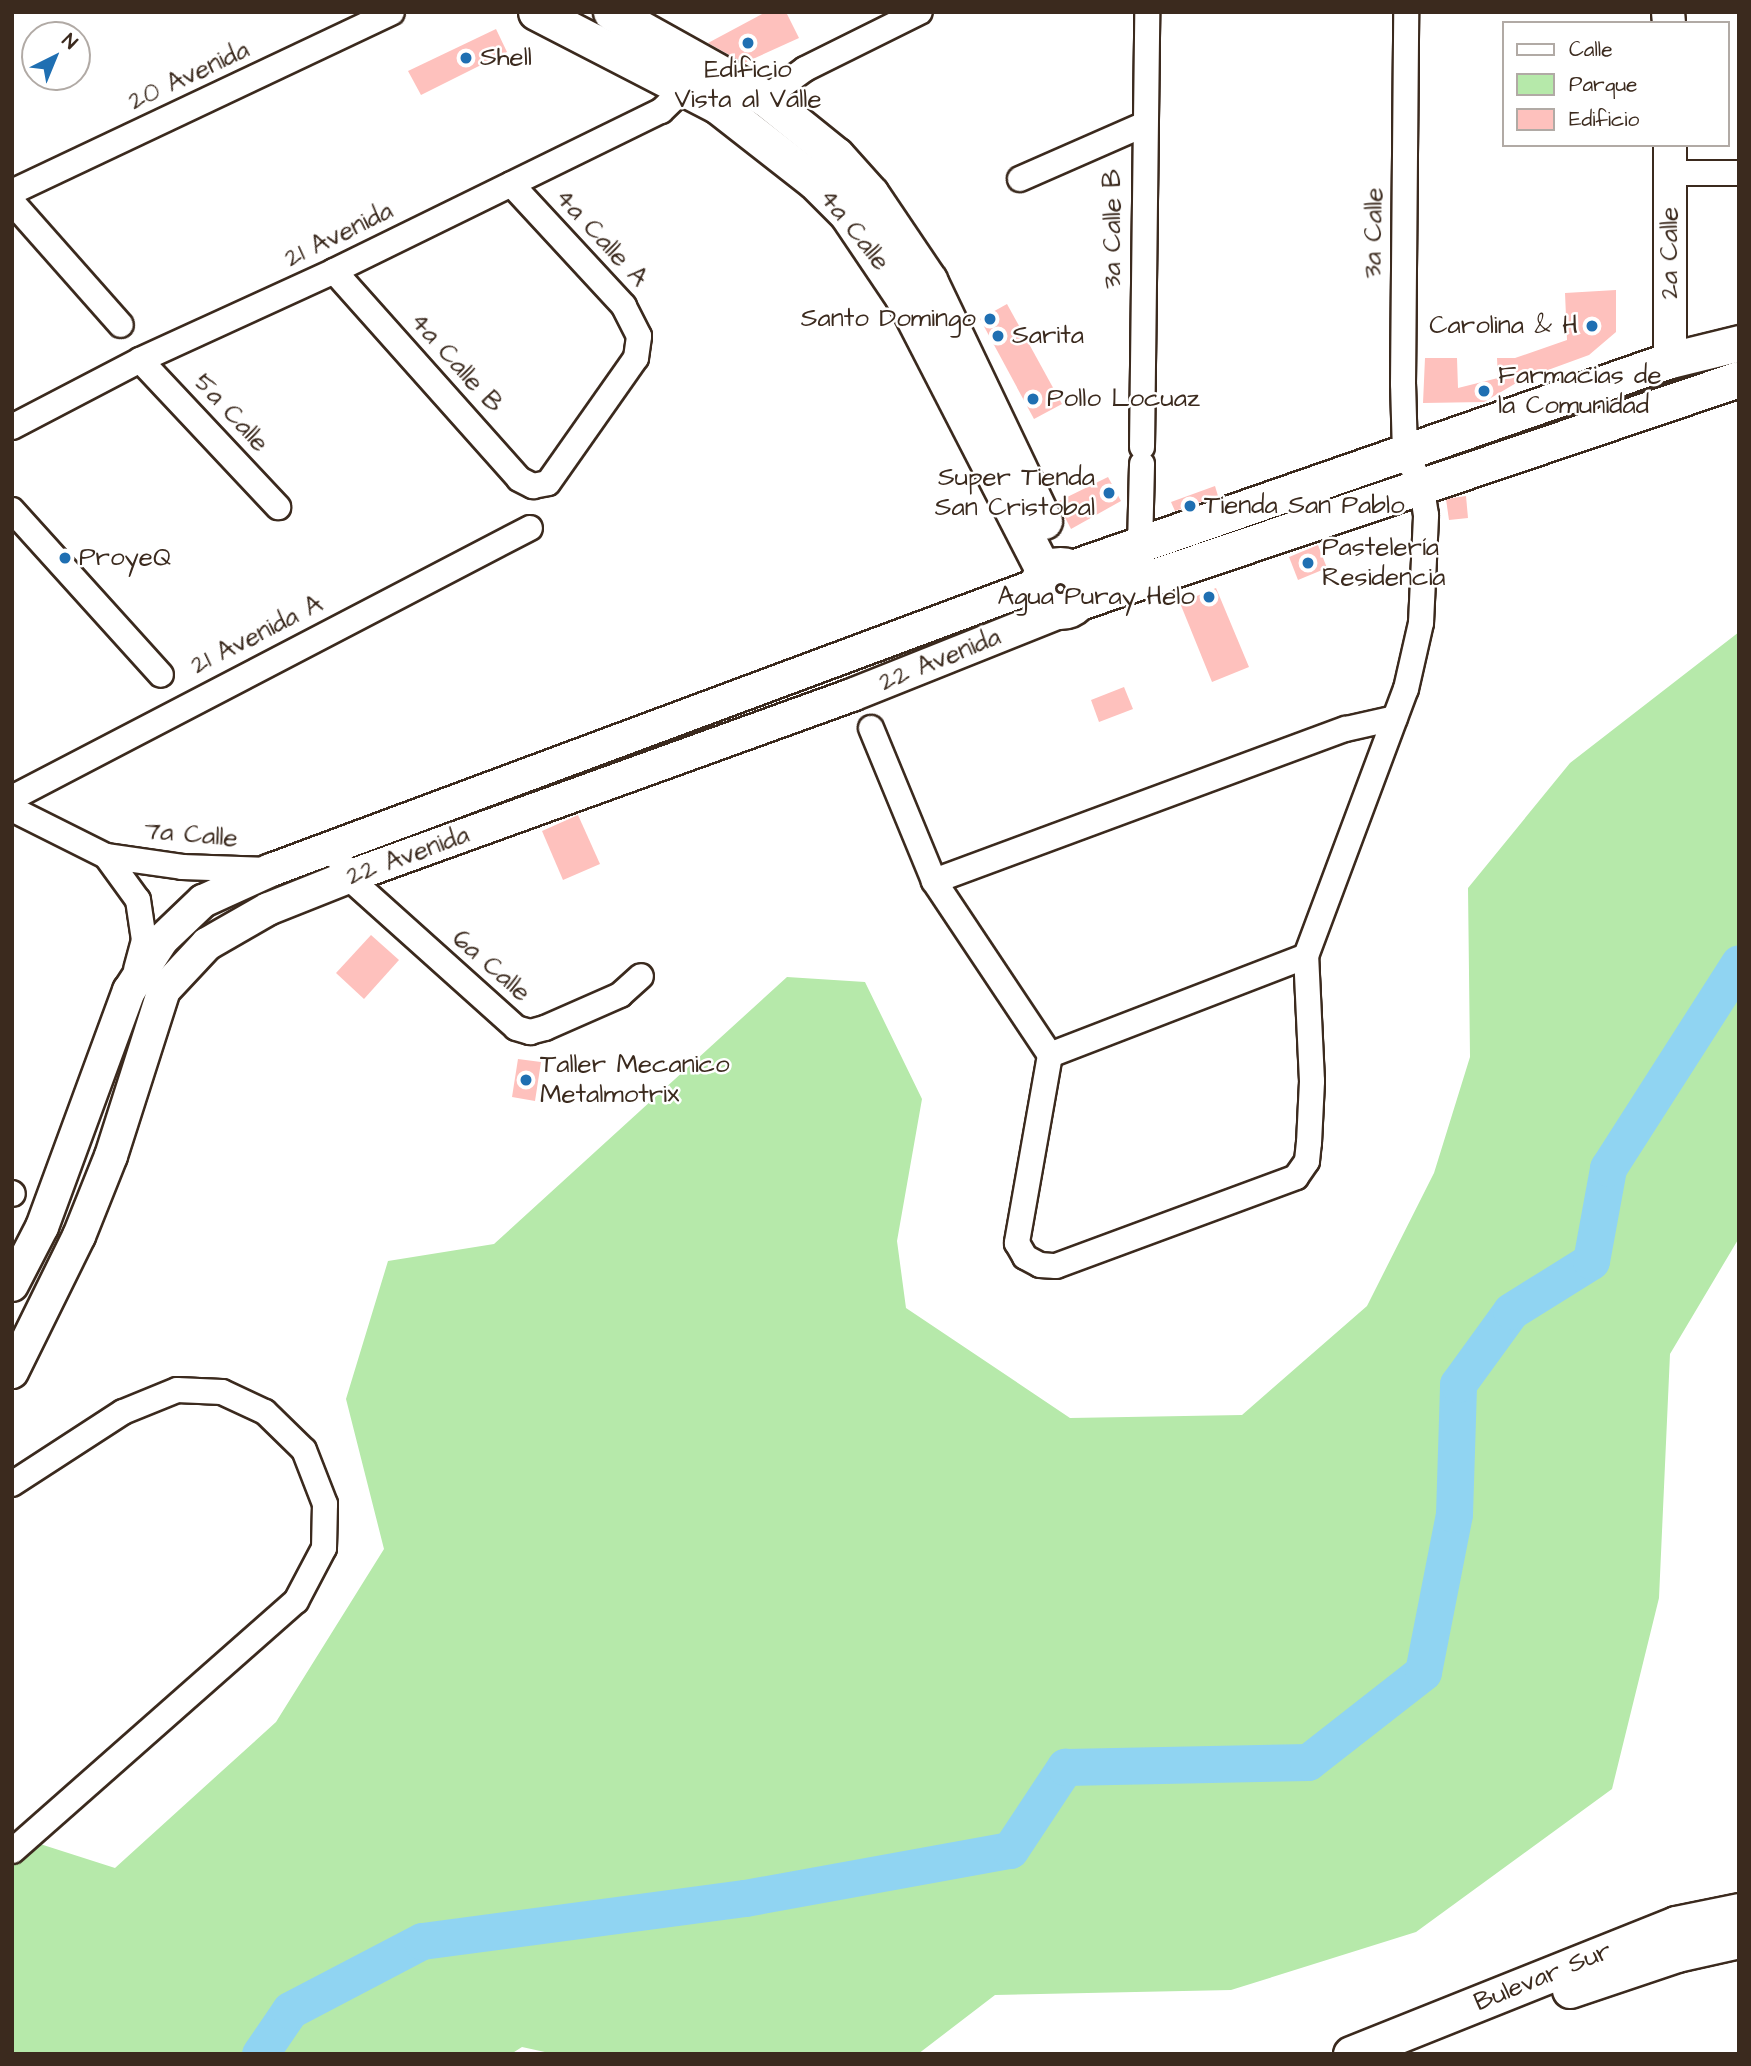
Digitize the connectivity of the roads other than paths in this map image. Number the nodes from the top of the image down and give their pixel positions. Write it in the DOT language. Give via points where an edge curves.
graph roads {
  1 [pos="392,12"];
  2 [pos="536,12"];
  3 [pos="611,12"];
  4 [pos="920,12"];
  5 [pos="1147,12"];
  6 [pos="1406,12"];
  7 [pos="685,88"];
  8 [pos="765,98"];
  9 [pos="1143,125"];
  10 [pos="1670,159"];
  11 [pos="1739,173"];
  12 [pos="1020,179"];
  13 [pos="511,184"];
  14 [pos="12,192"];
  15 [pos="12,202"];
  16 [pos="334,271"];
  17 [pos="121,325"];
  18 [pos="1739,343"];
  19 [pos="140,360"];
  20 [pos="1670,360"];
  21 [pos="1739,379"];
  22 [pos="12,427"];
  23 [pos="1413,468"];
  24 [pos="538,486"];
  25 [pos="278,506"];
  26 [pos="12,510"];
  27 [pos="530,528"];
  28 [pos="1140,547"];
  29 [pos="1055,572"];
  30 [pos="1069,607"];
  31 [pos="841,661"];
  32 [pos="161,675"];
  33 [pos="852,695"];
  34 [pos="1395,718"];
  35 [pos="871,728"];
  36 [pos="12,798"];
  37 [pos="12,808"];
  38 [pos="333,847"];
  39 [pos="106,856"];
  40 [pos="271,870"];
  41 [pos="348,877"];
  42 [pos="934,881"];
  43 [pos="1306,956"];
  44 [pos="641,975"];
  45 [pos="129,991"];
  46 [pos="1050,1055"];
  47 [pos="42,1227"];
  48 [pos="79,1236"];
  49 [pos="12,1285"];
  50 [pos="12,1372"];
  51 [pos="12,1484"];
  52 [pos="12,1852"];
  53 [pos="1739,1912"];
  54 [pos="1739,1940"];
  55 [pos="1351,2054"];
  56 [pos="1411,2054"];
  1 -- 14 [label="street, 20 Avenida"];
  2 -- 7 [label="main road, 4a Calle"];
  3 -- 8 [label="main road, 4a Calle"];
  4 -- 8 [label="street" via="805,69"];
  5 -- 9 [label="street, 3a Calle B"];
  6 -- 23 [label="street, 3a Calle"];
  7 -- 13 [label="street, 21 Avenida" via="661,111"];
  7 -- 29 [label="main road, 4a Calle" via="739,120 814,181 877,253"];
  8 -- 29 [label="main road, 4a Calle" via="836,155 902,236 929,281"];
  9 -- 12 [label="street"];
  9 -- 28 [label="street, 3a Calle B"];
  10 -- 11 [label="street"];
  10 -- 20 [label="street, 2a Calle"];
  13 -- 16 [label="street, 21 Avenida"];
  13 -- 24 [label="street, 4a Calle A" via="624,306 639,336 636,358 629,369 556,476"];
  15 -- 17 [label="street"];
  16 -- 19 [label="street, 21 Avenida"];
  16 -- 24 [label="street, 4a Calle B" via="519,479"];
  18 -- 20 [label="main road"];
  19 -- 22 [label="street, 21 Avenida"];
  19 -- 25 [label="street, 5a Calle"];
  20 -- 23 [label="main road"];
  21 -- 23 [label="main road"];
  23 -- 28 [label="main road"];
  23 -- 30 [label="main road"];
  23 -- 34 [label="street, 3a Calle" via="1426,515 1420,635"];
  26 -- 32 [label="street"];
  27 -- 36 [label="street, 21 Avenida A"];
  28 -- 29 [label="main road"];
  29 -- 30 [label="main road" via="1084,588"];
  29 -- 31 [label="street, 22 Avenida"];
  30 -- 33 [label="street, 22 Avenida"];
  31 -- 33 [label="street"];
  31 -- 38 [label="street, 22 Avenida"];
  33 -- 41 [label="street, 22 Avenida"];
  34 -- 42 [label="street" via="1346,729"];
  34 -- 43 [label="street, 3a Calle"];
  35 -- 42 [label="street"];
  37 -- 39 [label="street, 7a Calle"];
  38 -- 40 [label="street, 22 Avenida"];
  38 -- 41 [label="street, 6a Calle"];
  39 -- 40 [label="street, 7a Calle" via="183,867"];
  39 -- 45 [label="street, 7a Calle" via="138,900 145,940"];
  40 -- 45 [label="street, 22 Avenida" via="203,901 162,940"];
  41 -- 44 [label="street, 6a Calle" via="516,1027 530,1032 620,995"];
  41 -- 48 [label="street, 22 Avenida" via="268,909 207,944 164,990 111,1156"];
  42 -- 46 [label="street"];
  43 -- 46 [label="street"];
  43 -- 46 [label="street" via="1312,1081 1309,1152 1302,1170 1288,1182 1048,1266 1026,1257 1017,1243"];
  45 -- 47 [label="street, 22 Avenida"];
  47 -- 48 [label="street"];
  47 -- 49 [label="street, 22 Avenida"];
  48 -- 50 [label="street, 22 Avenida"];
  51 -- 52 [label="street" via="123,1412 177,1390 222,1392 265,1412 304,1450 325,1504 324,1548 296,1601"];
  53 -- 55 [label="main road, Bulevar Sur" via="1675,1924"];
  54 -- 56 [label="main road, Bulevar Sur" via="1596,1980"];
}
